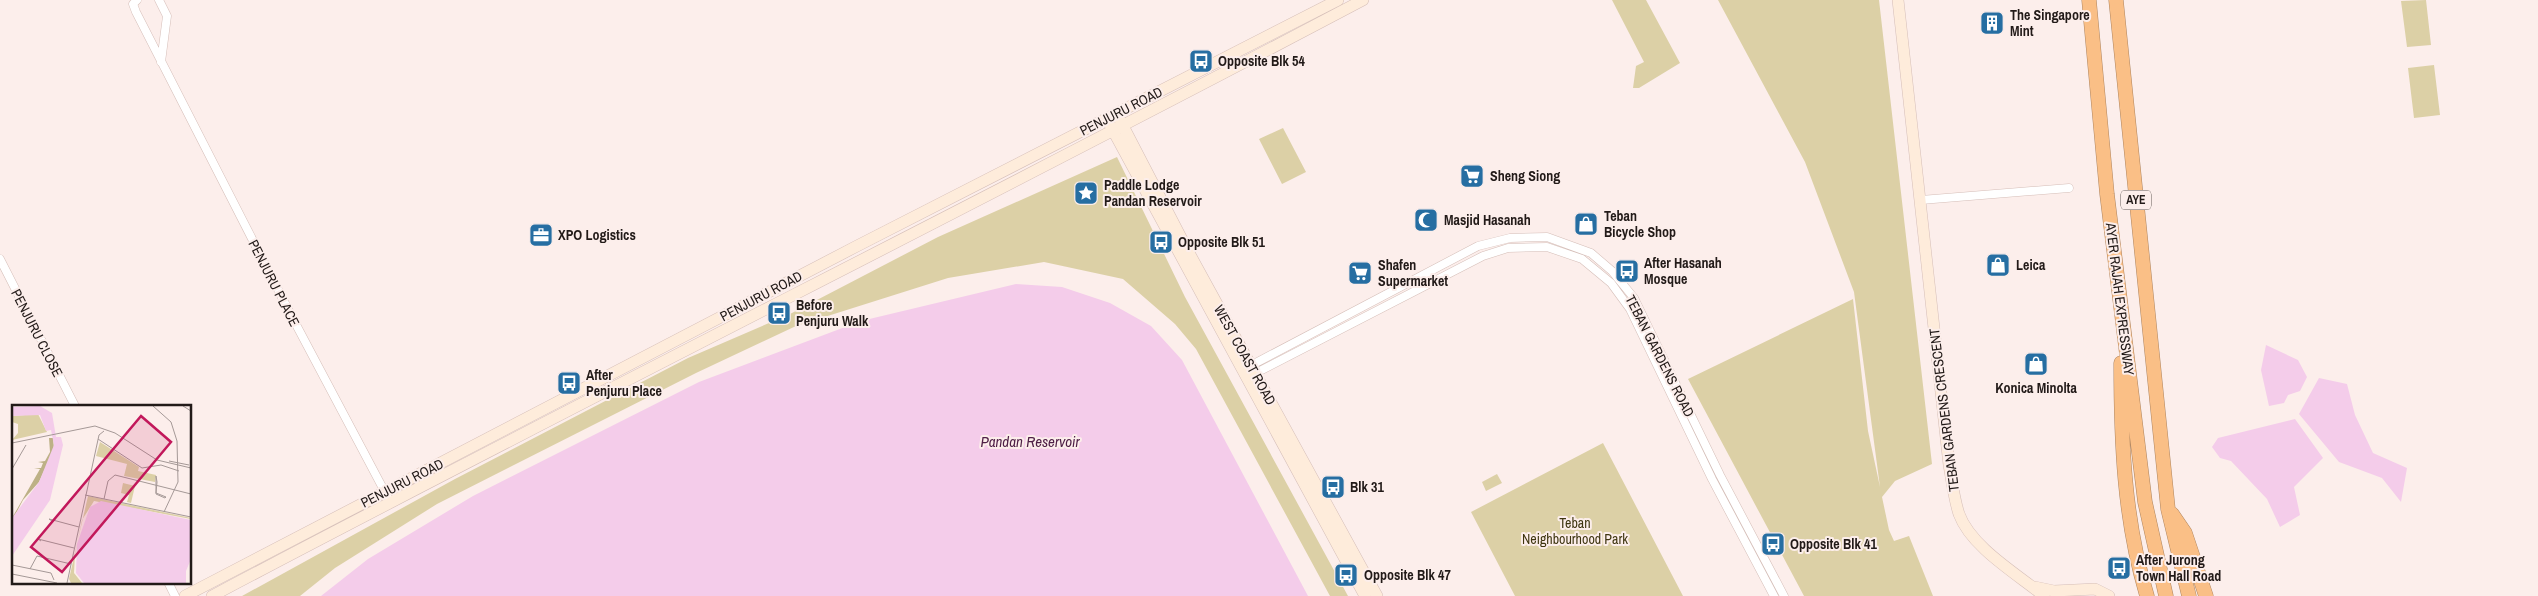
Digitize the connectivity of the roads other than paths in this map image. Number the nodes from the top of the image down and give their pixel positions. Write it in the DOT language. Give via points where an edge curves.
graph roads {
  1 [pos="137,0"];
  2 [pos="159,0"];
  3 [pos="1338,0"];
  4 [pos="1363,0"];
  5 [pos="1898,0"];
  6 [pos="2089,0"];
  7 [pos="2116,0"];
  8 [pos="161,62"];
  9 [pos="1112,116"];
  10 [pos="1118,129"];
  11 [pos="2069,188"];
  12 [pos="1921,200"];
  13 [pos="0,259"];
  14 [pos="2120,298"];
  15 [pos="1248,372"];
  16 [pos="74,405"];
  17 [pos="1720,475"];
  18 [pos="1712,479"];
  19 [pos="385,491"];
  20 [pos="390,502"];
  21 [pos="2168,509"];
  22 [pos="169,584"];
  23 [pos="2033,587"];
  24 [pos="175,596"];
  25 [pos="186,596"];
  26 [pos="212,596"];
  27 [pos="1365,596"];
  28 [pos="1376,596"];
  29 [pos="1774,596"];
  30 [pos="1784,596"];
  31 [pos="2044,596"];
  32 [pos="2109,596"];
  33 [pos="2147,596"];
  34 [pos="2166,596"];
  35 [pos="2190,596"];
  36 [pos="2206,596"];
  1 -- 8 [label="street, PENJURU PLACE" via="133,4 136,12"];
  2 -- 8 [label="street" via="167,16"];
  3 -- 9 [label="main road, PENJURU ROAD"];
  4 -- 10 [label="main road, PENJURU ROAD"];
  5 -- 12 [label="main road, TEBAN GARDENS CRESCENT"];
  6 -- 14 [label="highway, AYER RAJAH EXPRESSWAY / AYE"];
  7 -- 21 [label="highway, AYER RAJAH EXPRESSWAY / AYE"];
  8 -- 19 [label="street, PENJURU PLACE"];
  9 -- 10 [label="main road, WEST COAST ROAD"];
  9 -- 19 [label="main road, PENJURU ROAD"];
  10 -- 15 [label="main road, WEST COAST ROAD"];
  10 -- 20 [label="main road, PENJURU ROAD"];
  11 -- 12 [label="street"];
  12 -- 23 [label="main road, TEBAN GARDENS CRESCENT" via="1949,465 1956,502 1967,531"];
  13 -- 16 [label="street, PENJURU CLOSE"];
  14 -- 33 [label="highway" via="2121,449 2130,528"];
  14 -- 34 [label="highway, AYER RAJAH EXPRESSWAY / AYE" via="2145,502"];
  15 -- 17 [label="street, TEBAN GARDENS ROAD" via="1478,246 1510,238 1548,237 1591,253 1612,271 1634,298"];
  15 -- 18 [label="street, TEBAN GARDENS ROAD" via="1483,256 1508,248 1547,247 1582,260 1616,290 1630,309"];
  15 -- 27 [label="main road, WEST COAST ROAD"];
  15 -- 28 [label="main road, WEST COAST ROAD"];
  17 -- 18 [label="street"];
  17 -- 30 [label="street, TEBAN GARDENS ROAD"];
  18 -- 29 [label="street, TEBAN GARDENS ROAD"];
  19 -- 20 [label="street, PENJURU PLACE"];
  19 -- 25 [label="main road, PENJURU ROAD"];
  20 -- 26 [label="main road, PENJURU ROAD"];
  21 -- 35 [label="highway, AYER RAJAH EXPRESSWAY / AYE"];
  21 -- 36 [label="highway" via="2185,533"];
  22 -- 24 [label="street"];
  23 -- 31 [label="main road, TEBAN GARDENS CRESCENT"];
  23 -- 32 [label="main road, TEBAN GARDENS CRESCENT" via="2054,591 2095,589"];
}
